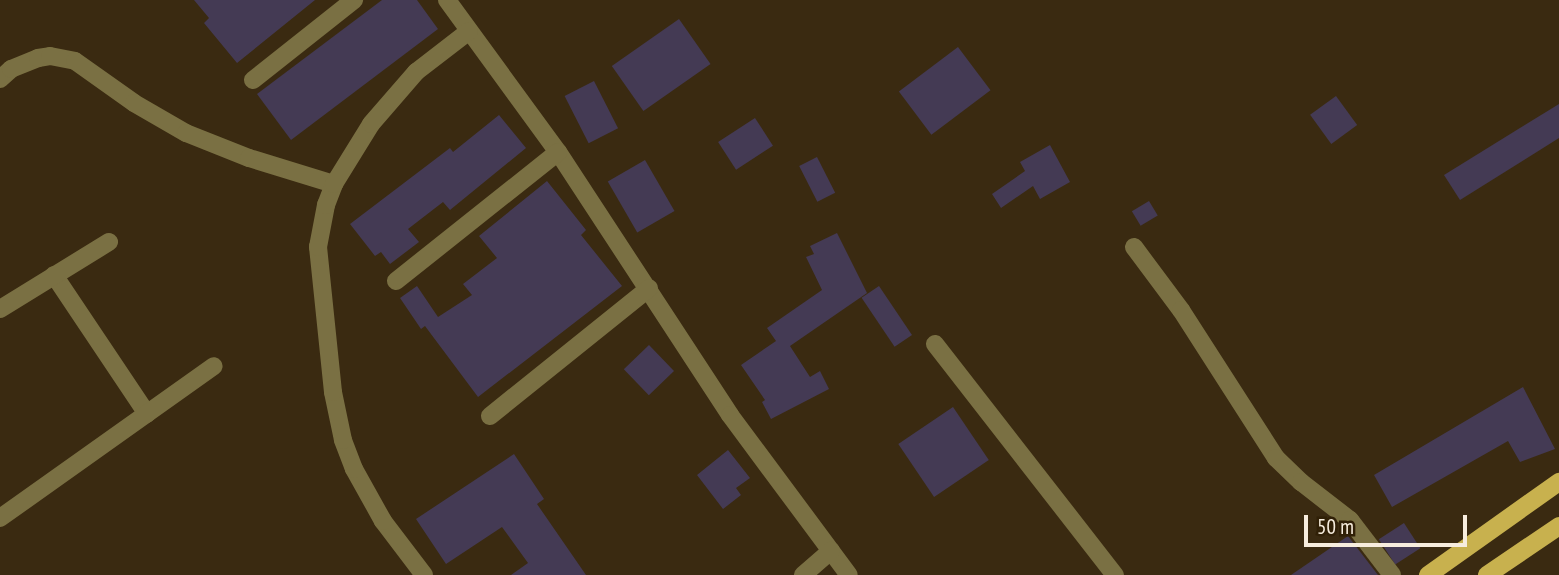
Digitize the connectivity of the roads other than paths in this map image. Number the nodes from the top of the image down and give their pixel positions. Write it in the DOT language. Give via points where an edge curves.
graph roads {
  1 [pos="354,0"];
  2 [pos="447,0"];
  3 [pos="469,31"];
  4 [pos="0,79"];
  5 [pos="253,80"];
  6 [pos="558,152"];
  7 [pos="334,184"];
  8 [pos="110,242"];
  9 [pos="1134,247"];
  10 [pos="54,275"];
  11 [pos="396,281"];
  12 [pos="649,288"];
  13 [pos="0,309"];
  14 [pos="934,344"];
  15 [pos="214,366"];
  16 [pos="147,414"];
  17 [pos="490,415"];
  18 [pos="1559,482"];
  19 [pos="0,518"];
  20 [pos="1559,526"];
  21 [pos="831,551"];
  22 [pos="424,575"];
  23 [pos="803,575"];
  24 [pos="849,575"];
  25 [pos="1115,575"];
  26 [pos="1392,575"];
  27 [pos="1428,575"];
  28 [pos="1486,575"];
  1 -- 5 [label="street"];
  2 -- 3 [label="street"];
  3 -- 6 [label="street"];
  3 -- 7 [label="street" via="393,96"];
  4 -- 7 [label="street" via="38,58 75,61 186,133"];
  6 -- 11 [label="street"];
  6 -- 12 [label="street"];
  7 -- 22 [label="street" via="321,225 318,257 337,418 354,469 383,522"];
  8 -- 10 [label="street"];
  9 -- 26 [label="street" via="1181,310 1276,458 1350,520"];
  10 -- 13 [label="street"];
  10 -- 16 [label="street"];
  12 -- 17 [label="street"];
  12 -- 21 [label="street" via="730,415"];
  14 -- 25 [label="street"];
  15 -- 16 [label="street"];
  16 -- 19 [label="street"];
  18 -- 27 [label="main road"];
  20 -- 28 [label="main road"];
  21 -- 23 [label="street"];
  21 -- 24 [label="street"];
}
